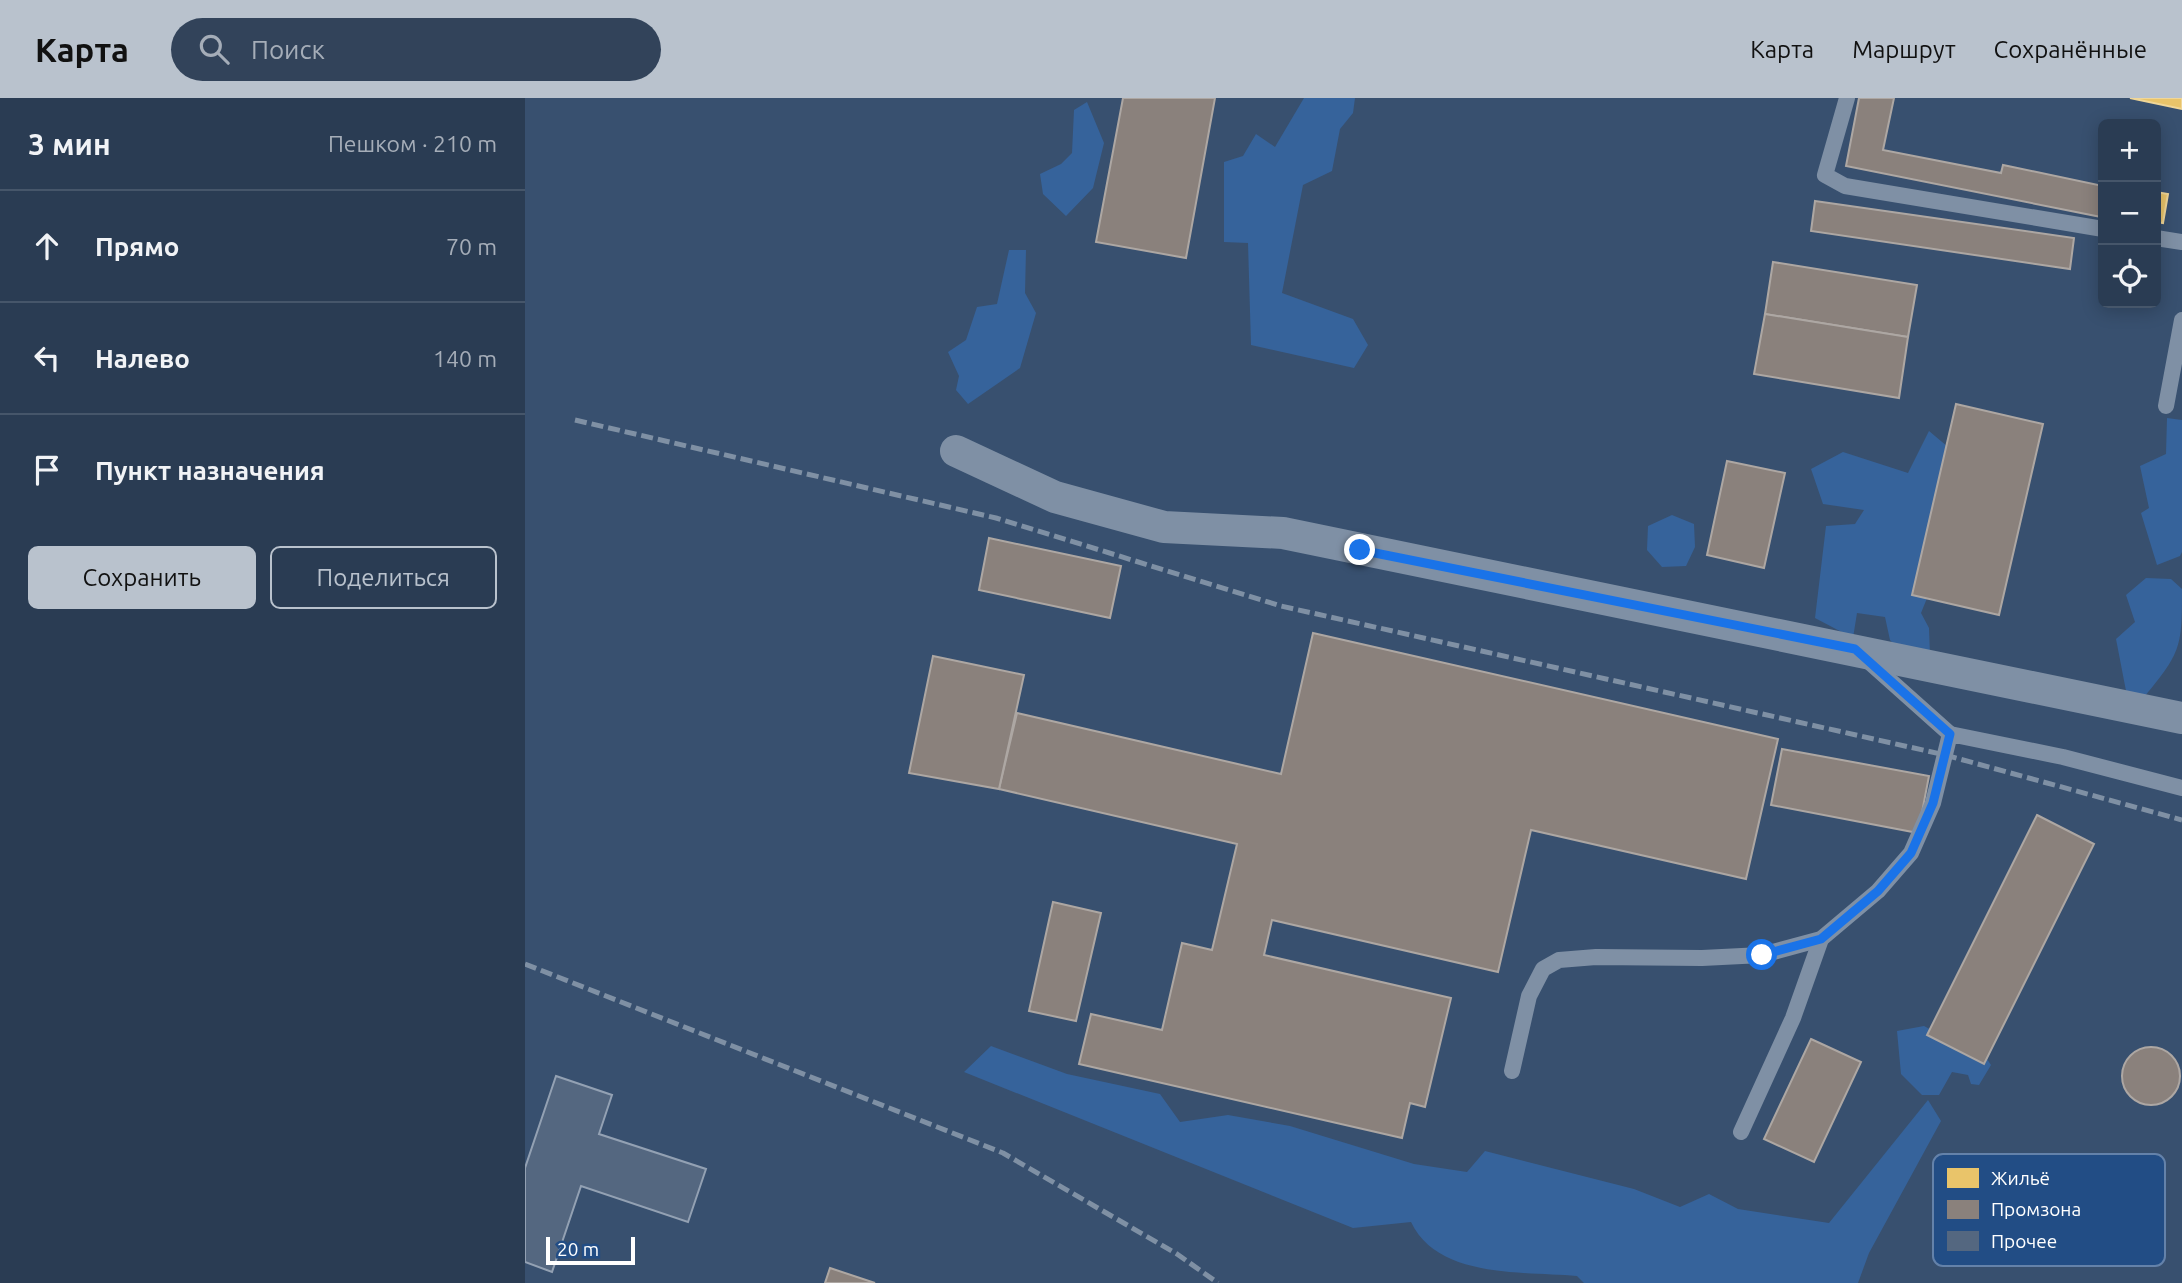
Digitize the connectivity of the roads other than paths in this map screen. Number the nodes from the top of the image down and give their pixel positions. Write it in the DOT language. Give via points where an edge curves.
graph roads {
  1 [pos="1847,98"];
  2 [pos="2098,228"];
  3 [pos="2161,239"];
  4 [pos="2182,242"];
  5 [pos="2182,320"];
  6 [pos="2166,406"];
  7 [pos="956,452"];
  8 [pos="1855,649"];
  9 [pos="2182,718"];
  10 [pos="1950,734"];
  11 [pos="2182,788"];
  12 [pos="1821,939"];
  13 [pos="1512,1071"];
  14 [pos="1741,1132"];
  1 -- 2 [label="lane" via="1825,175 1845,186"];
  3 -- 4 [label="lane"];
  5 -- 6 [label="lane"];
  7 -- 8 [label="street" via="1055,497 1164,527 1283,533"];
  8 -- 9 [label="street"];
  8 -- 10 [label="lane"];
  10 -- 11 [label="lane"];
  10 -- 12 [label="lane" via="1933,803 1911,853 1878,891"];
  12 -- 13 [label="lane" via="1762,955 1559,960 1543,969 1529,996"];
  12 -- 14 [label="lane" via="1793,1018"];
}
